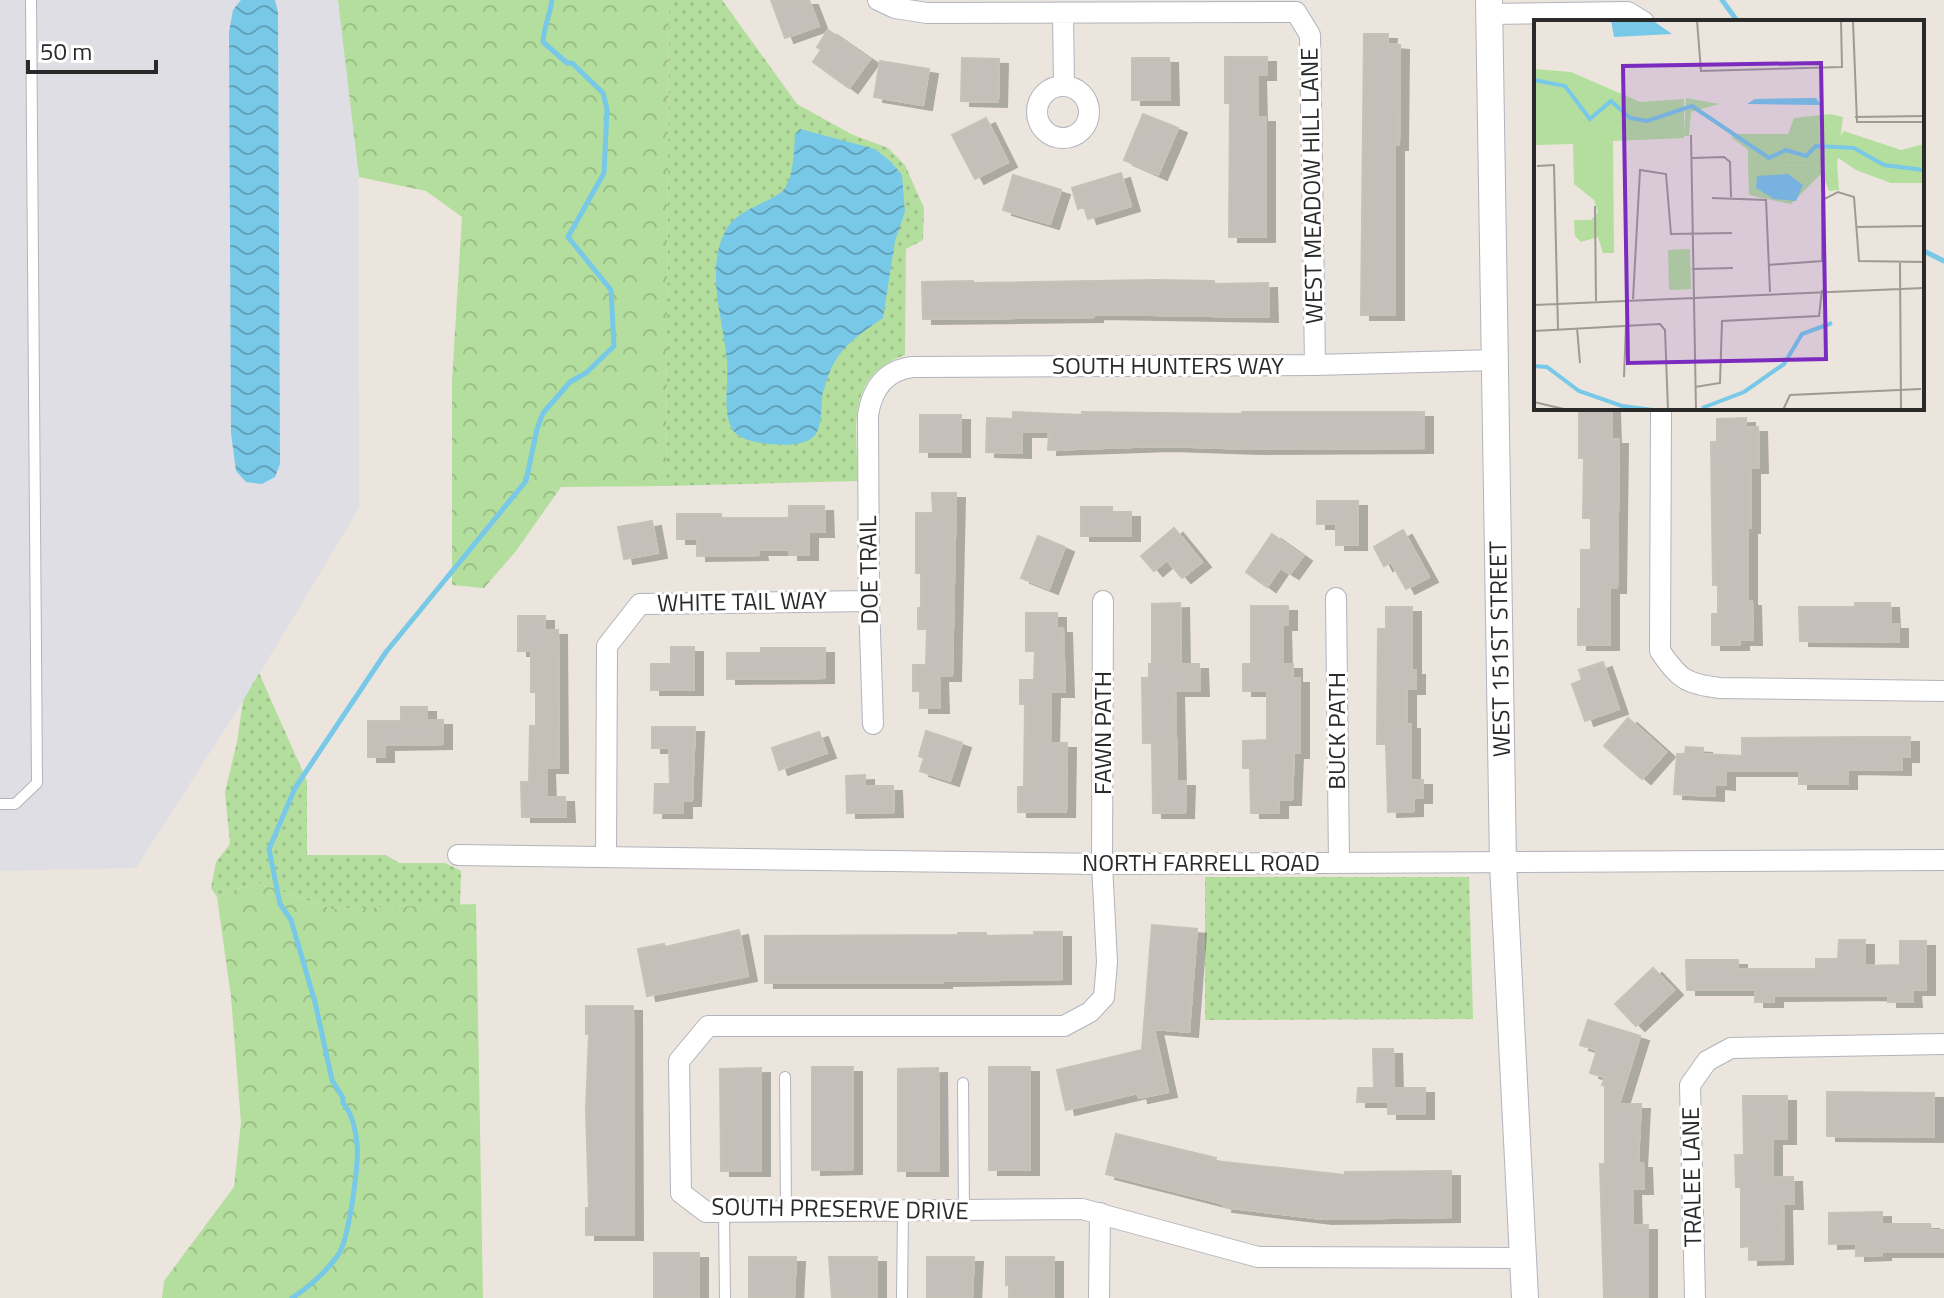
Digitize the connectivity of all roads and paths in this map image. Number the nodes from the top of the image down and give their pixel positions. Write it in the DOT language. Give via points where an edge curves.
graph roads {
  1 [pos="31,0"];
  2 [pos="878,0"];
  3 [pos="1489,7"];
  4 [pos="1063,13"];
  5 [pos="1641,20"];
  6 [pos="1064,86"];
  7 [pos="1496,360"];
  8 [pos="1315,365"];
  9 [pos="1661,410"];
  10 [pos="868,415"];
  11 [pos="1336,598"];
  12 [pos="869,601"];
  13 [pos="1103,601"];
  14 [pos="1944,691"];
  15 [pos="873,724"];
  16 [pos="0,804"];
  17 [pos="458,855"];
  18 [pos="606,856"];
  19 [pos="1944,860"];
  20 [pos="1339,863"];
  21 [pos="1102,864"];
  22 [pos="1503,864"];
  23 [pos="1944,1044"];
  24 [pos="785,1077"];
  25 [pos="963,1083"];
  26 [pos="903,1211"];
  27 [pos="964,1211"];
  28 [pos="724,1212"];
  29 [pos="786,1212"];
  30 [pos="1100,1213"];
  31 [pos="1523,1258"];
  32 [pos="725,1298"];
  33 [pos="902,1298"];
  34 [pos="1099,1298"];
  35 [pos="1525,1298"];
  36 [pos="1695,1298"];
  1 -- 16 [label="lane" via="37,783 15,804"];
  2 -- 4 [label="street" via="927,13"];
  3 -- 5 [label="street" via="1628,12"];
  3 -- 7 [label="street, WEST 151ST STREET"];
  4 -- 6 [label="street"];
  4 -- 8 [label="street, WEST MEADOW HILL LANE" via="1296,12 1310,35"];
  7 -- 8 [label="street, SOUTH HUNTERS WAY"];
  7 -- 22 [label="street, WEST 151ST STREET"];
  8 -- 10 [label="street, SOUTH HUNTERS WAY" via="902,368 876,388"];
  9 -- 14 [label="street" via="1660,651 1678,677 1720,688"];
  10 -- 12 [label="street, DOE TRAIL"];
  11 -- 20 [label="street, BUCK PATH"];
  12 -- 15 [label="street, DOE TRAIL"];
  12 -- 18 [label="street, WHITE TAIL WAY" via="640,604 607,646"];
  13 -- 21 [label="street, FAWN PATH"];
  17 -- 18 [label="street, NORTH FARRELL ROAD"];
  18 -- 21 [label="street, NORTH FARRELL ROAD"];
  19 -- 22 [label="street, NORTH FARRELL ROAD"];
  20 -- 21 [label="street, NORTH FARRELL ROAD"];
  20 -- 22 [label="street, NORTH FARRELL ROAD"];
  21 -- 28 [label="street, SOUTH PRESERVE DRIVE" via="1104,997 1064,1026 708,1026 679,1061 681,1193 706,1212"];
  22 -- 31 [label="street, WEST 151ST STREET"];
  23 -- 36 [label="street, TRALEE LANE" via="1731,1048 1707,1061 1690,1085"];
  24 -- 29 [label="lane"];
  25 -- 27 [label="lane"];
  26 -- 27 [label="street, SOUTH PRESERVE DRIVE"];
  26 -- 29 [label="street, SOUTH PRESERVE DRIVE"];
  26 -- 33 [label="lane"];
  27 -- 30 [label="street, SOUTH PRESERVE DRIVE"];
  28 -- 29 [label="street, SOUTH PRESERVE DRIVE"];
  28 -- 32 [label="lane"];
  30 -- 31 [label="street, SOUTH PRESERVE DRIVE" via="1258,1257"];
  30 -- 34 [label="street"];
  31 -- 35 [label="street, WEST 151ST STREET"];
}
